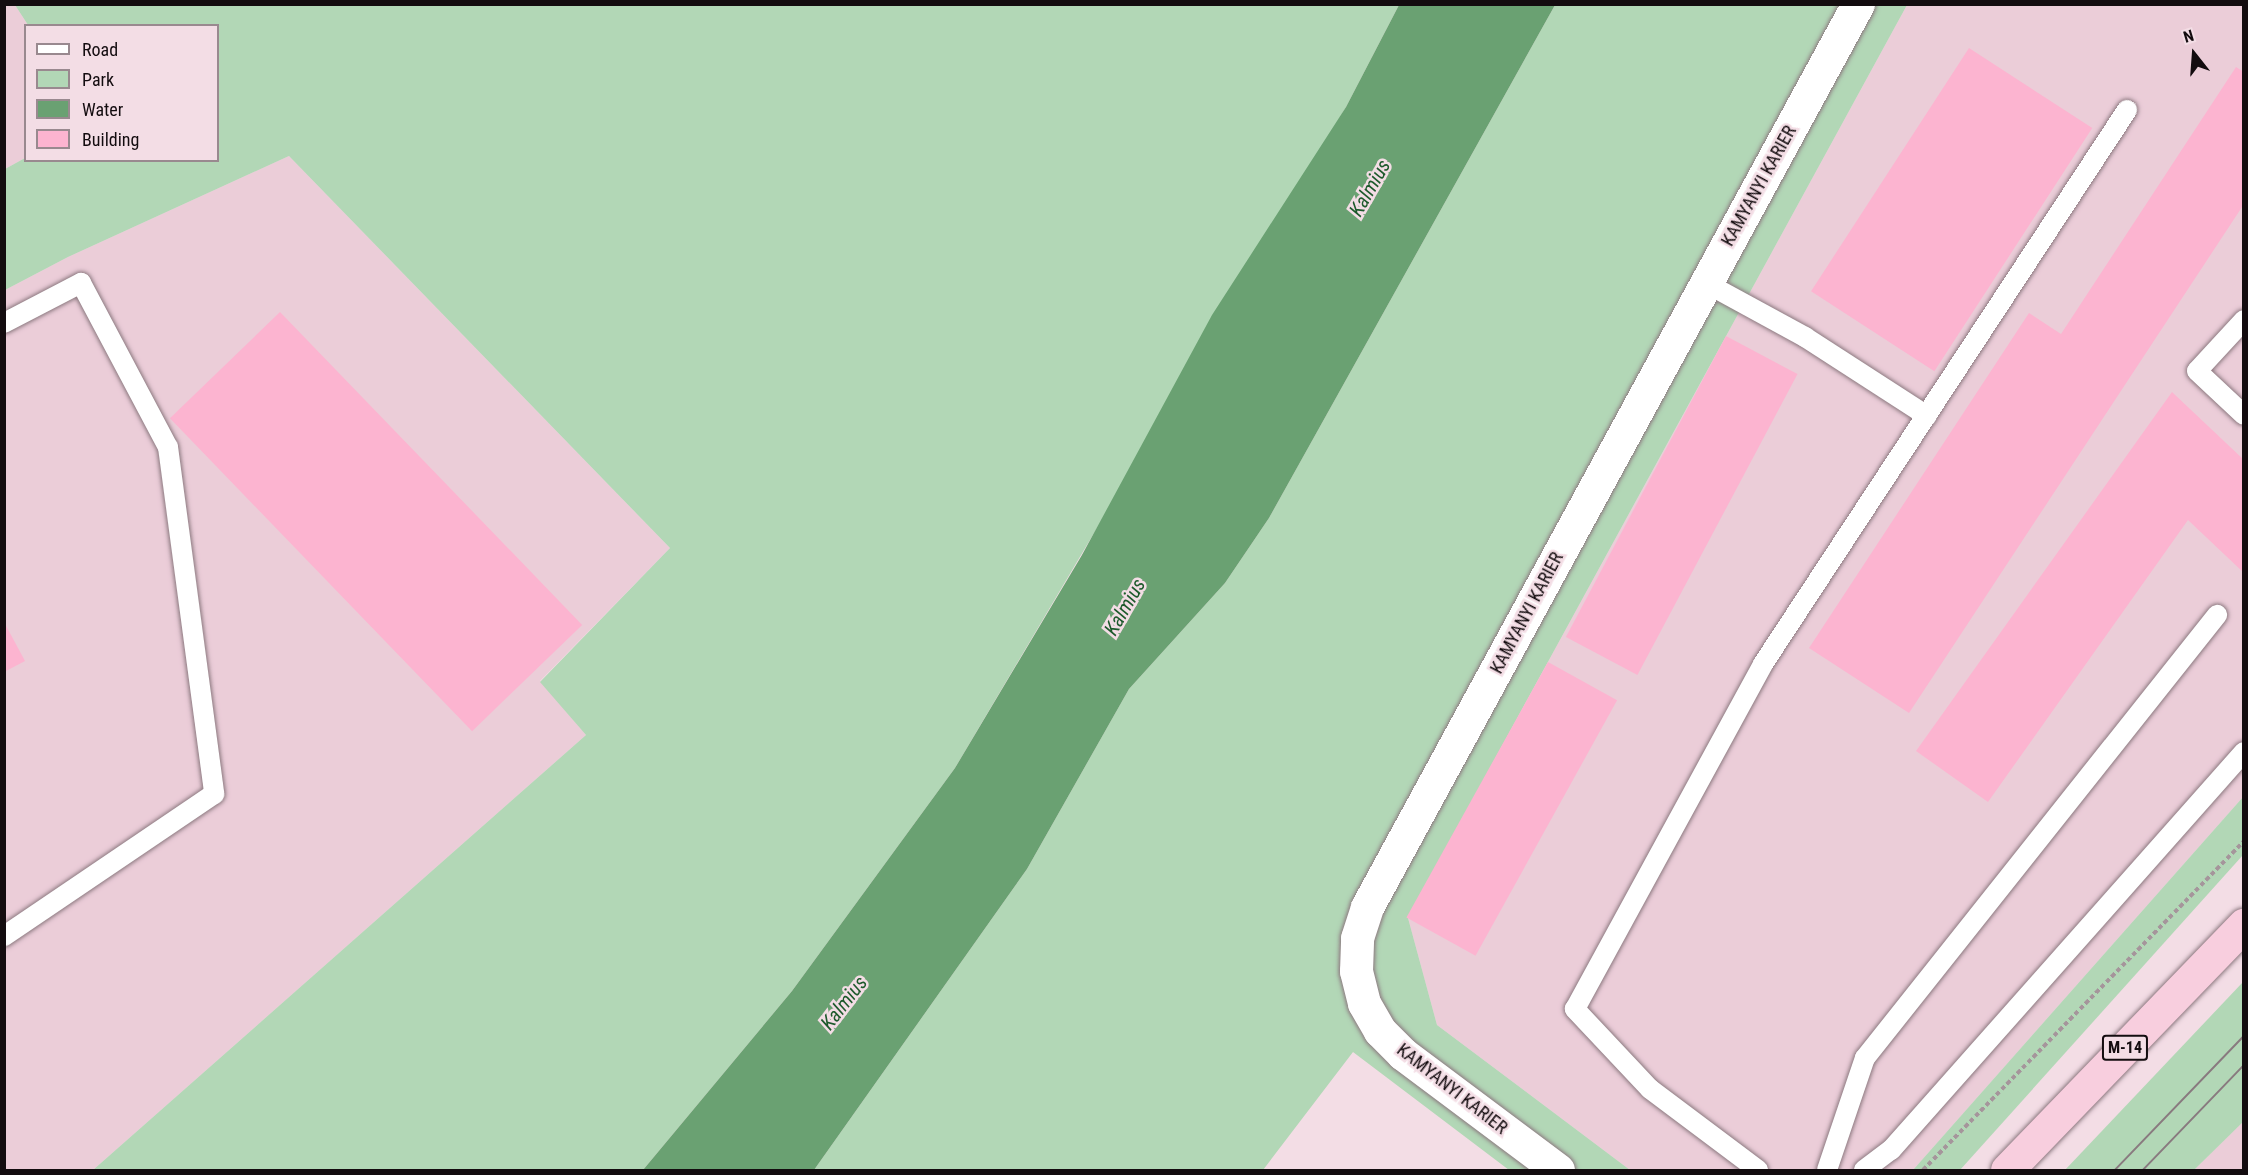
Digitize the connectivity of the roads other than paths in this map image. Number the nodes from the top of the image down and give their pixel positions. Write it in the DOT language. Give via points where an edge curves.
graph roads {
  1 [pos="1858,4"];
  2 [pos="2127,110"];
  3 [pos="1706,283"];
  4 [pos="2244,320"];
  5 [pos="4,323"];
  6 [pos="2244,415"];
  7 [pos="1927,416"];
  8 [pos="2217,615"];
  9 [pos="2244,752"];
  10 [pos="2244,925"];
  11 [pos="4,936"];
  12 [pos="1558,1170"];
  13 [pos="1758,1170"];
  14 [pos="1827,1170"];
  15 [pos="1864,1170"];
  16 [pos="2007,1170"];
  1 -- 3 [label="street, KAMYANYI KARIER"];
  2 -- 7 [label="lane"];
  3 -- 7 [label="lane" via="1805,337"];
  3 -- 12 [label="street, KAMYANYI KARIER" via="1373,896 1357,938 1356,971 1364,1003 1380,1031 1403,1054"];
  4 -- 6 [label="lane" via="2197,371"];
  5 -- 11 [label="lane" via="81,283 168,447 214,794"];
  7 -- 13 [label="lane" via="1763,664 1575,1009 1650,1089"];
  8 -- 14 [label="lane" via="1865,1058"];
  9 -- 15 [label="lane" via="1891,1150"];
  10 -- 16 [label="highway, М-14"];
}
